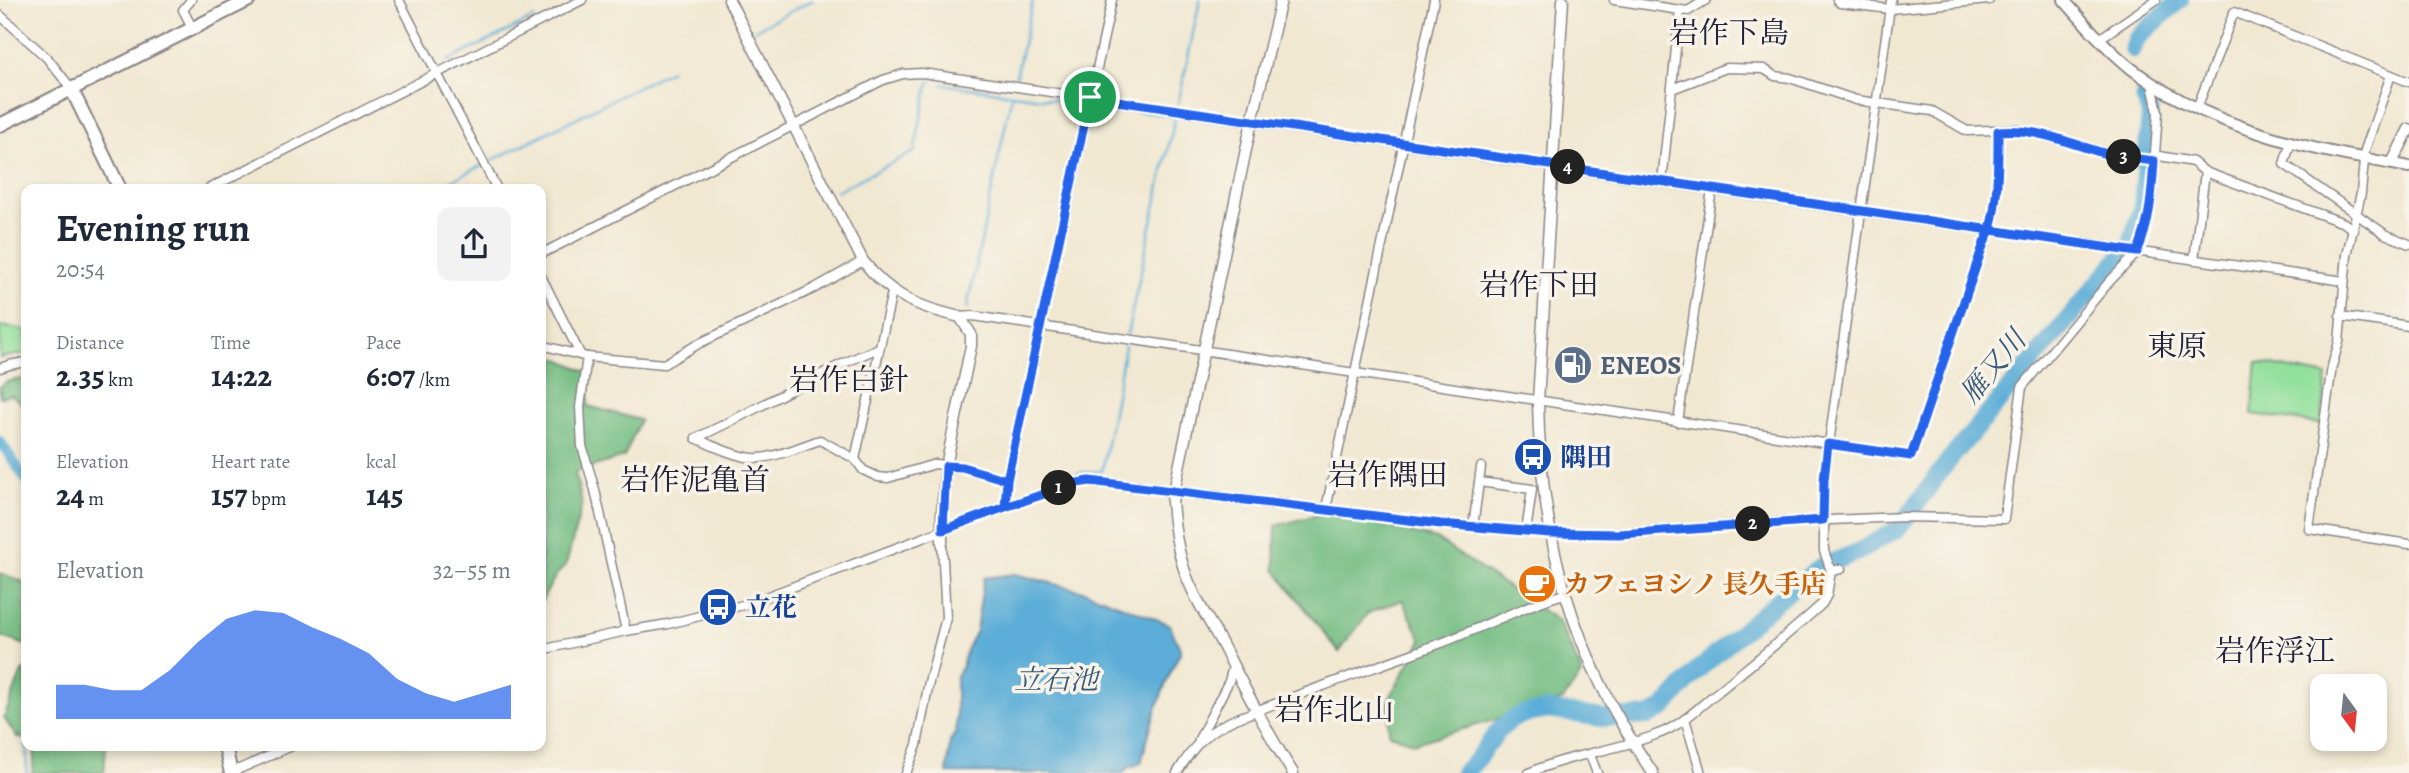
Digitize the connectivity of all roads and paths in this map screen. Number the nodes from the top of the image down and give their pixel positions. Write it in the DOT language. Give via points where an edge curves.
graph roads {
  1 [pos="191,0"];
  2 [pos="250,0"];
  3 [pos="400,0"];
  4 [pos="582,0"];
  5 [pos="729,0"];
  6 [pos="1112,0"];
  7 [pos="1281,0"];
  8 [pos="1434,0"];
  9 [pos="1563,0"];
  10 [pos="1614,0"];
  11 [pos="1706,0"];
  12 [pos="1837,0"];
  13 [pos="1989,0"];
  14 [pos="2064,0"];
  15 [pos="2156,0"];
  16 [pos="1890,4"];
  17 [pos="1679,10"];
  18 [pos="0,15"];
  19 [pos="193,29"];
  20 [pos="2099,39"];
  21 [pos="437,73"];
  22 [pos="2391,75"];
  23 [pos="2409,82"];
  24 [pos="2152,84"];
  25 [pos="71,88"];
  26 [pos="1672,89"];
  27 [pos="1090,97"];
  28 [pos="1875,103"];
  29 [pos="2197,108"];
  30 [pos="1252,121"];
  31 [pos="0,125"];
  32 [pos="793,126"];
  33 [pos="2409,129"];
  34 [pos="1998,131"];
  35 [pos="2291,142"];
  36 [pos="1403,143"];
  37 [pos="2153,159"];
  38 [pos="2365,159"];
  39 [pos="2392,163"];
  40 [pos="1551,165"];
  41 [pos="2409,167"];
  42 [pos="2205,172"];
  43 [pos="1662,182"];
  44 [pos="118,184"];
  45 [pos="218,184"];
  46 [pos="494,184"];
  47 [pos="1713,190"];
  48 [pos="1861,212"];
  49 [pos="2357,214"];
  50 [pos="1991,230"];
  51 [pos="2354,230"];
  52 [pos="2409,244"];
  53 [pos="546,251"];
  54 [pos="2137,252"];
  55 [pos="2194,260"];
  56 [pos="863,261"];
  57 [pos="2344,281"];
  58 [pos="546,285"];
  59 [pos="892,292"];
  60 [pos="2340,316"];
  61 [pos="960,317"];
  62 [pos="2409,326"];
  63 [pos="1042,327"];
  64 [pos="546,346"];
  65 [pos="879,348"];
  66 [pos="1204,351"];
  67 [pos="584,355"];
  68 [pos="21,363"];
  69 [pos="0,368"];
  70 [pos="1353,372"];
  71 [pos="1538,401"];
  72 [pos="1678,422"];
  73 [pos="1828,444"];
  74 [pos="855,458"];
  75 [pos="946,466"];
  76 [pos="1481,467"];
  77 [pos="1007,480"];
  78 [pos="1479,482"];
  79 [pos="1174,492"];
  80 [pos="1005,507"];
  81 [pos="1326,509"];
  82 [pos="1823,520"];
  83 [pos="1473,527"];
  84 [pos="943,530"];
  85 [pos="1526,532"];
  86 [pos="1550,533"];
  87 [pos="942,543"];
  88 [pos="2409,544"];
  89 [pos="1842,569"];
  90 [pos="1831,570"];
  91 [pos="1564,594"];
  92 [pos="626,631"];
  93 [pos="546,649"];
  94 [pos="1233,667"];
  95 [pos="1255,711"];
  96 [pos="1685,719"];
  97 [pos="1197,742"];
  98 [pos="1631,742"];
  99 [pos="226,751"];
  100 [pos="281,751"];
  101 [pos="1590,755"];
  102 [pos="231,773"];
  103 [pos="906,773"];
  104 [pos="1177,773"];
  105 [pos="1293,773"];
  106 [pos="1529,773"];
  107 [pos="1597,773"];
  108 [pos="1653,773"];
  109 [pos="1701,773"];
  1 -- 19 [label="street" via="183,10"];
  2 -- 19 [label="main road"];
  3 -- 21 [label="street"];
  4 -- 21 [label="street"];
  5 -- 32 [label="street"];
  6 -- 27 [label="street"];
  7 -- 30 [label="street"];
  8 -- 36 [label="street"];
  9 -- 40 [label="street"];
  10 -- 17 [label="street"];
  11 -- 17 [label="street" via="1688,11"];
  12 -- 16 [label="street"];
  13 -- 16 [label="street"];
  14 -- 20 [label="main road"];
  15 -- 20 [label="street"];
  16 -- 28 [label="street"];
  17 -- 26 [label="street"];
  18 -- 25 [label="street" via="47,58"];
  19 -- 25 [label="main road"];
  20 -- 24 [label="main road"];
  21 -- 45 [label="street"];
  21 -- 46 [label="street"];
  22 -- 23 [label="street"];
  22 -- 29 [label="street" via="2234,12"];
  22 -- 38 [label="street"];
  24 -- 29 [label="main road"];
  24 -- 37 [label="street" via="2158,112"];
  25 -- 31 [label="main road"];
  25 -- 44 [label="main road"];
  26 -- 28 [label="street" via="1726,68 1764,69"];
  26 -- 43 [label="street"];
  27 -- 30 [label="street"];
  27 -- 32 [label="street" via="903,74"];
  27 -- 63 [label="street"];
  28 -- 34 [label="street" via="1932,111 1967,131"];
  28 -- 48 [label="street"];
  29 -- 35 [label="main road"];
  30 -- 36 [label="street"];
  30 -- 66 [label="street"];
  32 -- 53 [label="street"];
  32 -- 56 [label="street"];
  33 -- 39 [label="street"];
  34 -- 37 [label="street" via="2016,129 2113,155"];
  34 -- 50 [label="street"];
  35 -- 38 [label="main road"];
  35 -- 49 [label="street" via="2284,163"];
  36 -- 40 [label="street"];
  36 -- 70 [label="street"];
  37 -- 42 [label="street" via="2193,162"];
  37 -- 54 [label="street" via="2148,221"];
  38 -- 39 [label="main road"];
  38 -- 49 [label="street"];
  39 -- 41 [label="main road"];
  40 -- 43 [label="street"];
  40 -- 71 [label="street"];
  42 -- 51 [label="street"];
  42 -- 55 [label="street"];
  43 -- 47 [label="street"];
  47 -- 48 [label="street"];
  47 -- 72 [label="street"];
  48 -- 50 [label="street"];
  48 -- 73 [label="street"];
  49 -- 51 [label="street"];
  49 -- 52 [label="street"];
  50 -- 54 [label="street"];
  50 -- 73 [label="street" via="1911,456"];
  51 -- 57 [label="street"];
  54 -- 55 [label="street"];
  54 -- 82 [label="street" via="2022,387 2004,519"];
  55 -- 57 [label="street"];
  56 -- 59 [label="street"];
  56 -- 67 [label="street" via="664,364"];
  57 -- 60 [label="street"];
  58 -- 67 [label="street"];
  59 -- 61 [label="street"];
  59 -- 65 [label="street"];
  60 -- 62 [label="street"];
  60 -- 88 [label="street" via="2309,529"];
  61 -- 63 [label="street"];
  61 -- 75 [label="street" via="971,334 971,346"];
  63 -- 66 [label="street"];
  63 -- 77 [label="street"];
  64 -- 67 [label="street"];
  65 -- 74 [label="street"];
  65 -- 74 [label="street" via="696,438 758,459 820,440"];
  66 -- 70 [label="street"];
  66 -- 79 [label="street"];
  67 -- 92 [label="street" via="582,446"];
  68 -- 69 [label="street"];
  70 -- 71 [label="street"];
  70 -- 81 [label="street"];
  71 -- 72 [label="street"];
  71 -- 86 [label="street"];
  72 -- 73 [label="street"];
  73 -- 82 [label="street"];
  74 -- 75 [label="street" via="863,470 888,478 935,464"];
  75 -- 77 [label="street"];
  75 -- 84 [label="street"];
  76 -- 78 [label="street"];
  77 -- 80 [label="street"];
  78 -- 83 [label="street"];
  78 -- 85 [label="street" via="1532,489"];
  79 -- 80 [label="street" via="1090,481"];
  79 -- 81 [label="street"];
  79 -- 94 [label="street" via="1181,558"];
  80 -- 84 [label="street"];
  81 -- 83 [label="street"];
  82 -- 86 [label="street" via="1619,534"];
  82 -- 90 [label="street"];
  83 -- 85 [label="street"];
  84 -- 87 [label="street"];
  84 -- 92 [label="street" via="747,604"];
  85 -- 86 [label="street"];
  86 -- 91 [label="street"];
  87 -- 103 [label="street" via="946,618 918,745"];
  89 -- 90 [label="street"];
  90 -- 96 [label="street" via="1822,604"];
  91 -- 95 [label="street"];
  91 -- 98 [label="street" via="1581,642"];
  92 -- 93 [label="street"];
  94 -- 95 [label="street"];
  94 -- 97 [label="street"];
  95 -- 97 [label="street" via="1216,727"];
  95 -- 105 [label="street"];
  96 -- 98 [label="street" via="1660,734"];
  96 -- 109 [label="street"];
  97 -- 104 [label="street"];
  98 -- 101 [label="street"];
  98 -- 108 [label="street"];
  99 -- 102 [label="main road"];
  100 -- 102 [label="street"];
  101 -- 106 [label="street"];
  101 -- 107 [label="street"];
}
